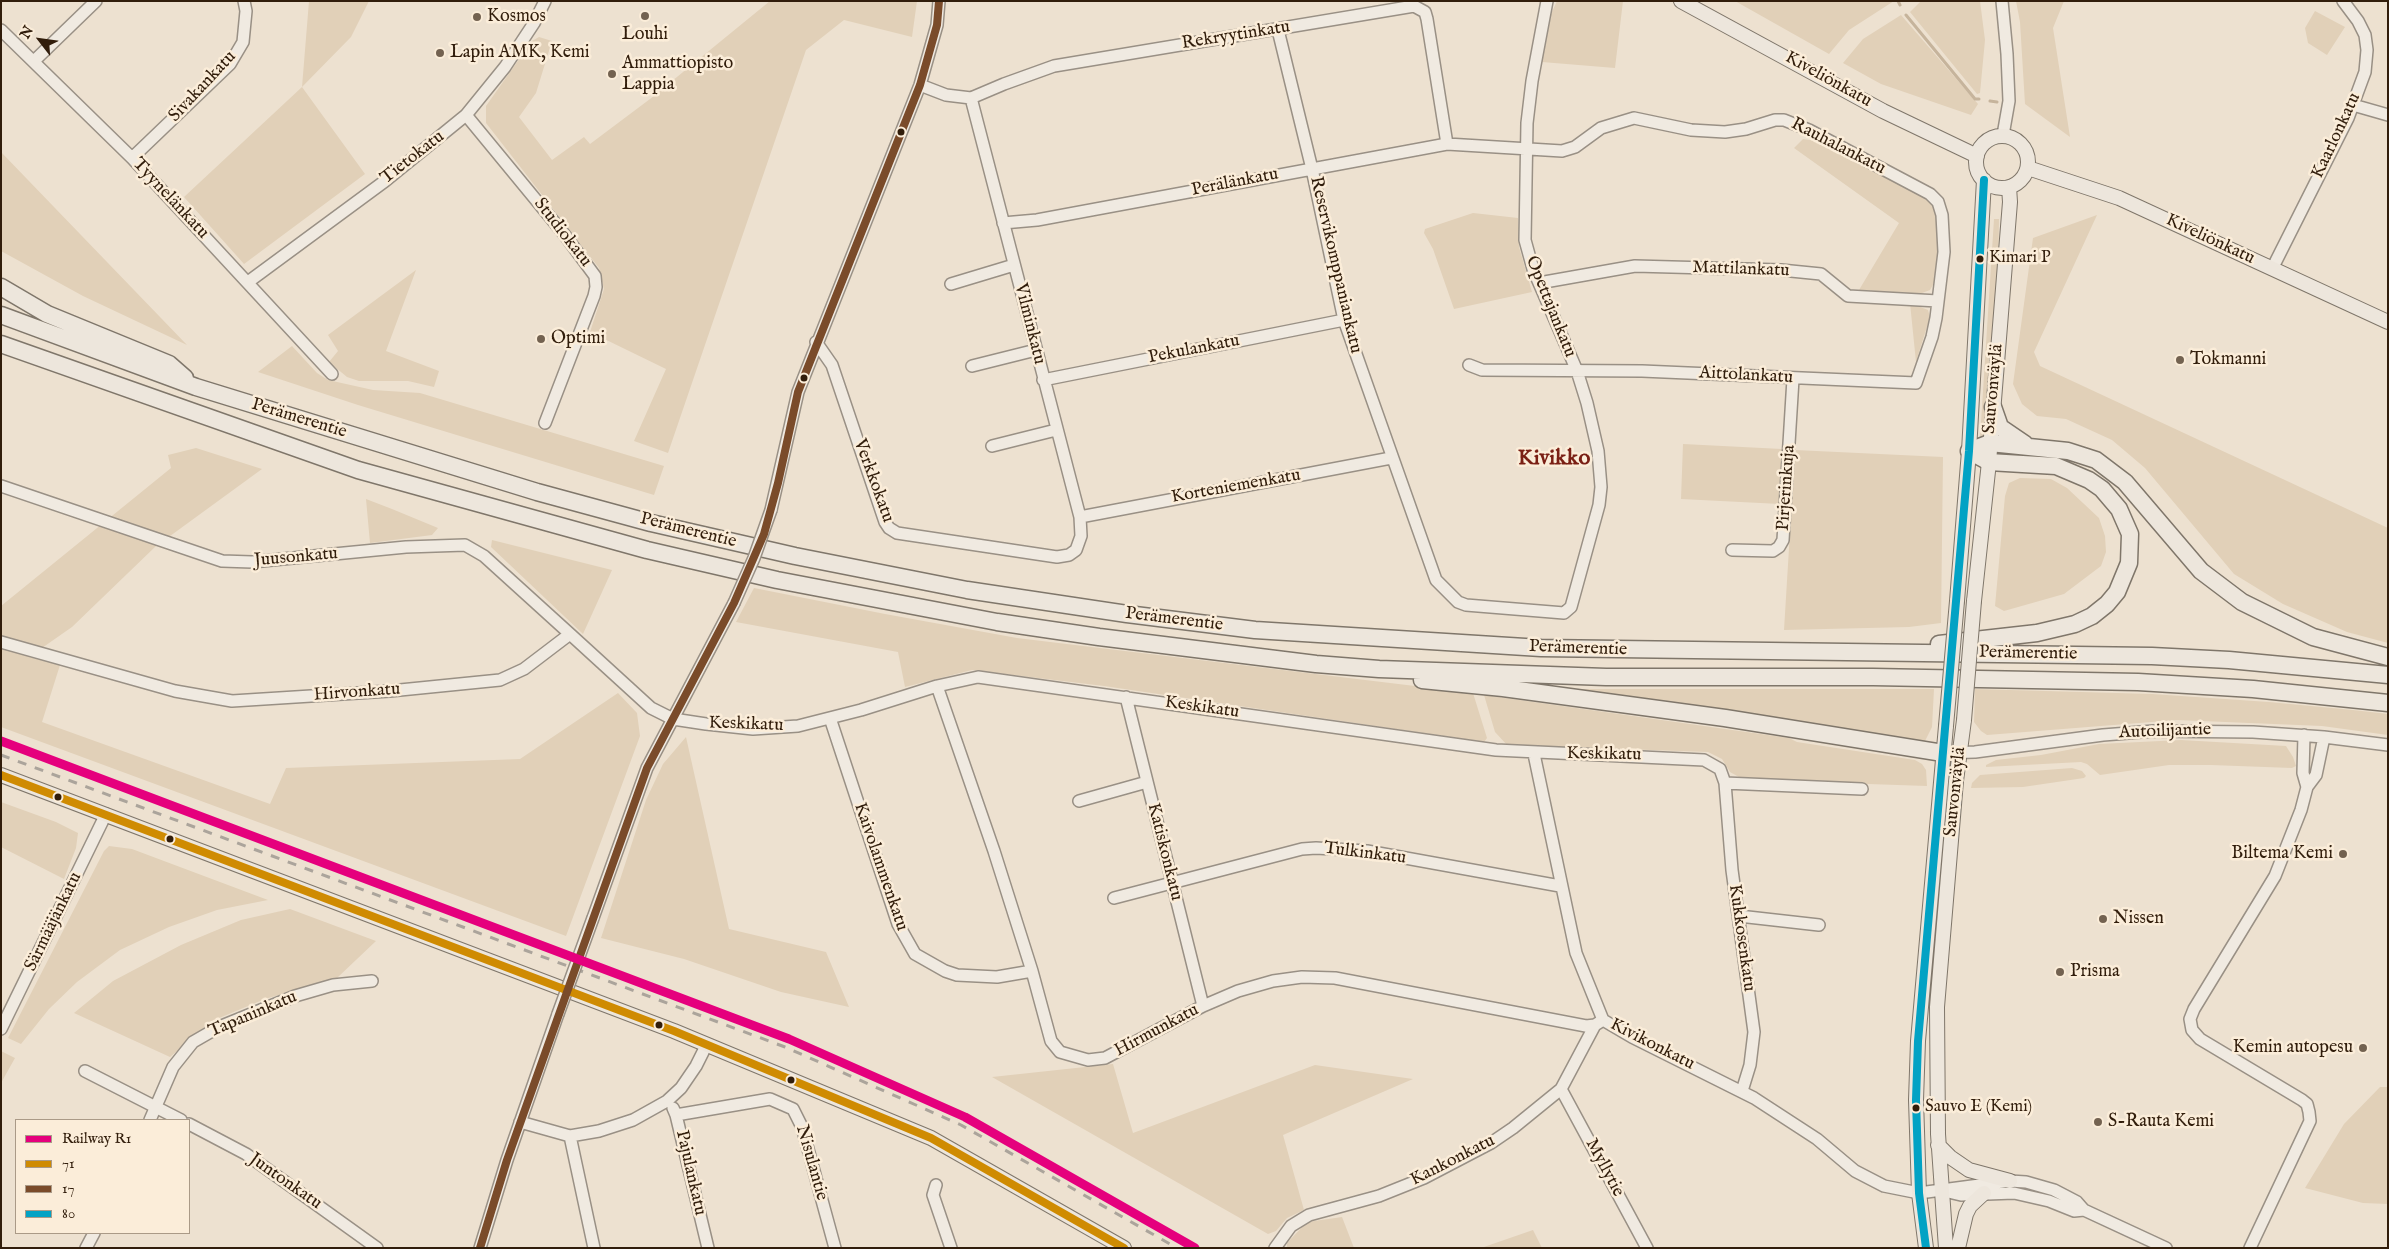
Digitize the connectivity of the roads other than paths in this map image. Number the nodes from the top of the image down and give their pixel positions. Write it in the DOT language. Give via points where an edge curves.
graph roads {
  1 [pos="96,1"];
  2 [pos="244,1"];
  3 [pos="545,1"];
  4 [pos="938,1"];
  5 [pos="1547,1"];
  6 [pos="1681,1"];
  7 [pos="2002,1"];
  8 [pos="2343,1"];
  9 [pos="1,30"];
  10 [pos="1278,30"];
  11 [pos="34,61"];
  12 [pos="920,85"];
  13 [pos="971,98"];
  14 [pos="2353,105"];
  15 [pos="2388,115"];
  16 [pos="466,116"];
  17 [pos="2003,136"];
  18 [pos="1447,144"];
  19 [pos="1527,149"];
  20 [pos="1977,156"];
  21 [pos="132,158"];
  22 [pos="2028,168"];
  23 [pos="1312,169"];
  24 [pos="1984,180"];
  25 [pos="2009,187"];
  26 [pos="1003,223"];
  27 [pos="1014,266"];
  28 [pos="2272,269"];
  29 [pos="248,282"];
  30 [pos="1539,283"];
  31 [pos="952,284"];
  32 [pos="1,287"];
  33 [pos="1938,301"];
  34 [pos="1,315"];
  35 [pos="1344,320"];
  36 [pos="2388,322"];
  37 [pos="816,342"];
  38 [pos="1,344"];
  39 [pos="1036,350"];
  40 [pos="1469,365"];
  41 [pos="972,366"];
  42 [pos="1577,371"];
  43 [pos="332,374"];
  44 [pos="1793,379"];
  45 [pos="1043,380"];
  46 [pos="1916,382"];
  47 [pos="196,387"];
  48 [pos="1993,407"];
  49 [pos="545,423"];
  50 [pos="1056,430"];
  51 [pos="1990,443"];
  52 [pos="992,446"];
  53 [pos="2029,446"];
  54 [pos="1969,451"];
  55 [pos="1391,458"];
  56 [pos="1989,462"];
  57 [pos="1,486"];
  58 [pos="1080,518"];
  59 [pos="1076,550"];
  60 [pos="1732,550"];
  61 [pos="1436,580"];
  62 [pos="570,634"];
  63 [pos="1,642"];
  64 [pos="1912,652"];
  65 [pos="2388,657"];
  66 [pos="1379,668"];
  67 [pos="2388,675"];
  68 [pos="937,686"];
  69 [pos="1126,696"];
  70 [pos="2388,703"];
  71 [pos="830,718"];
  72 [pos="673,719"];
  73 [pos="2304,736"];
  74 [pos="2324,737"];
  75 [pos="2388,745"];
  76 [pos="1951,753"];
  77 [pos="1534,754"];
  78 [pos="1,775"];
  79 [pos="1147,782"];
  80 [pos="1725,783"];
  81 [pos="2307,787"];
  82 [pos="1862,789"];
  83 [pos="1079,801"];
  84 [pos="106,814"];
  85 [pos="1171,884"];
  86 [pos="1560,886"];
  87 [pos="1114,898"];
  88 [pos="1739,916"];
  89 [pos="1819,925"];
  90 [pos="1032,971"];
  91 [pos="372,981"];
  92 [pos="1203,1006"];
  93 [pos="1599,1022"];
  94 [pos="1,1029"];
  95 [pos="707,1044"];
  96 [pos="84,1071"];
  97 [pos="1561,1089"];
  98 [pos="1742,1091"];
  99 [pos="667,1101"];
  100 [pos="156,1108"];
  101 [pos="676,1115"];
  102 [pos="150,1119"];
  103 [pos="179,1119"];
  104 [pos="520,1122"];
  105 [pos="190,1125"];
  106 [pos="570,1136"];
  107 [pos="1938,1146"];
  108 [pos="2010,1181"];
  109 [pos="936,1185"];
  110 [pos="1941,1191"];
  111 [pos="1919,1193"];
  112 [pos="1984,1193"];
  113 [pos="2084,1210"];
  114 [pos="93,1234"];
  115 [pos="2253,1245"];
  116 [pos="86,1248"];
  117 [pos="377,1248"];
  118 [pos="480,1248"];
  119 [pos="594,1248"];
  120 [pos="708,1248"];
  121 [pos="835,1248"];
  122 [pos="951,1248"];
  123 [pos="1124,1248"];
  124 [pos="1275,1248"];
  125 [pos="1647,1248"];
  126 [pos="1926,1248"];
  127 [pos="1946,1248"];
  128 [pos="1958,1248"];
  129 [pos="2166,1248"];
  1 -- 11 [label="street"];
  2 -- 21 [label="street, Sivakankatu" via="244,35 238,53"];
  3 -- 16 [label="street, Tietokatu" via="505,67"];
  4 -- 12 [label="street" via="937,25"];
  5 -- 19 [label="street, Opettajankatu" via="1532,81"];
  6 -- 20 [label="main road, Kiveliönkatu" via="1899,119"];
  7 -- 17 [label="street" via="2009,101"];
  8 -- 14 [label="street, Kaarlonkatu" via="2361,28 2367,50 2365,72"];
  9 -- 11 [label="street, Tyynelänkatu"];
  10 -- 13 [label="street, Rekryytinkatu" via="1054,66"];
  10 -- 18 [label="street, Rekryytinkatu" via="1414,6 1421,8 1427,19"];
  10 -- 23 [label="street, Reservikomppaniankatu"];
  11 -- 21 [label="street, Tyynelänkatu"];
  12 -- 13 [label="street, Rekryytinkatu" via="946,96"];
  12 -- 37 [label="street"];
  13 -- 26 [label="street, Vilminkatu"];
  14 -- 15 [label="street"];
  14 -- 28 [label="street, Kaarlonkatu"];
  16 -- 29 [label="street, Tietokatu" via="385,181"];
  16 -- 49 [label="street, Studiokatu" via="596,276 594,296"];
  17 -- 20 [label="main road" via="1993,137 1984,143"];
  17 -- 22 [label="main road" via="2011,137 2023,146"];
  18 -- 19 [label="street, Perälänkatu"];
  18 -- 23 [label="street, Perälänkatu"];
  19 -- 30 [label="street, Opettajankatu" via="1525,240"];
  19 -- 33 [label="street, Rauhalankatu" via="1568,150 1601,128 1634,118 1691,130 1725,132 1784,120 1810,130 1938,202 1944,230"];
  20 -- 24 [label="main road" via="1976,167"];
  21 -- 29 [label="street, Tyynelänkatu"];
  22 -- 25 [label="main road" via="2021,180"];
  22 -- 28 [label="main road, Kiveliönkatu" via="2118,198"];
  23 -- 26 [label="street, Perälänkatu" via="1037,220"];
  23 -- 35 [label="street, Reservikomppaniankatu"];
  24 -- 25 [label="main road" via="2000,188"];
  24 -- 54 [label="main road, Sauvonväylä"];
  25 -- 48 [label="main road, Sauvonväylä"];
  26 -- 27 [label="street, Vilminkatu"];
  27 -- 31 [label="street"];
  27 -- 39 [label="street, Vilminkatu"];
  28 -- 36 [label="main road, Kiveliönkatu"];
  29 -- 43 [label="street, Tyynelänkatu"];
  30 -- 33 [label="street, Mattilankatu" via="1635,266 1781,270 1820,274 1848,296"];
  30 -- 42 [label="street, Opettajankatu"];
  32 -- 47 [label="highway" via="47,314 169,364"];
  33 -- 46 [label="street, Rauhalankatu" via="1932,337"];
  34 -- 47 [label="highway, Perämerentie"];
  35 -- 45 [label="street, Pekulankatu"];
  35 -- 55 [label="street, Reservikomppaniankatu"];
  37 -- 59 [label="street, Verkkokatu" via="832,365 889,528 897,533 1058,557"];
  37 -- 72 [label="street, bridge" via="798,392 771,510 754,558"];
  38 -- 66 [label="highway, Perämerentie" via="358,470 647,550 776,580 1006,623 1182,648"];
  39 -- 41 [label="street"];
  39 -- 45 [label="street, Vilminkatu"];
  40 -- 42 [label="street, Aittolankatu" via="1482,370"];
  42 -- 44 [label="street, Aittolankatu"];
  42 -- 61 [label="street, Opettajankatu" via="1593,426 1601,487 1571,607 1557,614 1466,605 1455,600"];
  44 -- 46 [label="street, Aittolankatu"];
  44 -- 60 [label="street, Pirjerinkuja" via="1783,540 1773,551"];
  45 -- 50 [label="street, Vilminkatu"];
  47 -- 64 [label="highway, Perämerentie" via="537,492 651,523 795,556 976,591 1255,630 1412,641 1551,649"];
  48 -- 51 [label="main road, Sauvonväylä"];
  48 -- 53 [label="highway" via="2000,428"];
  50 -- 52 [label="street"];
  50 -- 58 [label="street, Vilminkatu"];
  51 -- 53 [label="highway"];
  51 -- 54 [label="highway"];
  51 -- 56 [label="main road, Sauvonväylä"];
  53 -- 65 [label="highway" via="2076,453 2107,467 2125,482 2201,571 2252,608 2313,637"];
  54 -- 56 [label="highway"];
  54 -- 76 [label="main road, Sauvonväylä, bridge" via="1946,726"];
  55 -- 58 [label="street, Korteniemenkatu"];
  55 -- 61 [label="street, Reservikomppaniankatu"];
  56 -- 64 [label="highway" via="2056,466 2102,489 2119,509 2130,534 2129,563 2124,578 2107,604 2075,624 2029,634 1948,642"];
  56 -- 76 [label="main road, Sauvonväylä, bridge" via="1964,720"];
  57 -- 62 [label="street, Juusonkatu" via="222,561 252,562 406,547 465,545 484,556"];
  58 -- 59 [label="street, Vilminkatu" via="1081,536"];
  62 -- 63 [label="street, Hirvonkatu" via="524,669 500,680 232,701 167,689"];
  62 -- 72 [label="street" via="645,704"];
  64 -- 67 [label="highway, Perämerentie" via="2152,656"];
  66 -- 70 [label="highway, Perämerentie" via="1606,677 2138,682"];
  66 -- 76 [label="highway" via="1413,680 1503,688 1725,718 1928,752"];
  68 -- 69 [label="street, Keskikatu" via="978,677"];
  68 -- 71 [label="street, Keskikatu"];
  68 -- 90 [label="street, Hirmunkatu"];
  69 -- 77 [label="street, Keskikatu"];
  69 -- 79 [label="street, Katiskonkatu"];
  71 -- 72 [label="street, Keskikatu" via="798,726 753,729"];
  71 -- 90 [label="street, Kaivolammenkatu" via="898,924 914,954 957,975 997,977"];
  72 -- 104 [label="street, bridge" via="647,768"];
  73 -- 74 [label="street, Autoilijantie"];
  73 -- 76 [label="street, Autoilijantie" via="2154,731"];
  73 -- 81 [label="street" via="2303,772"];
  74 -- 75 [label="street, Autoilijantie"];
  74 -- 81 [label="street" via="2316,775"];
  76 -- 107 [label="main road, Sauvonväylä" via="1937,1007"];
  76 -- 111 [label="main road, Sauvonväylä" via="1918,1041"];
  77 -- 80 [label="street, Keskikatu" via="1700,760 1720,769"];
  77 -- 86 [label="street, Kivikonkatu"];
  78 -- 84 [label="main road"];
  79 -- 83 [label="street"];
  79 -- 85 [label="street, Katiskonkatu"];
  80 -- 82 [label="street"];
  80 -- 88 [label="street, Kukkosenkatu"];
  81 -- 115 [label="street" via="2276,876 2190,1019 2192,1030 2200,1039 2307,1104 2310,1121"];
  84 -- 94 [label="street, Särmääjänkatu"];
  84 -- 95 [label="main road"];
  85 -- 86 [label="street, Tulkinkatu" via="1302,849 1330,848 1367,851"];
  85 -- 87 [label="street, Tulkinkatu"];
  85 -- 92 [label="street, Katiskonkatu"];
  86 -- 93 [label="street, Kivikonkatu" via="1576,953"];
  88 -- 89 [label="street"];
  88 -- 98 [label="street, Kukkosenkatu" via="1754,1032 1750,1065"];
  90 -- 92 [label="street, Hirmunkatu" via="1051,1042 1056,1049 1088,1060 1106,1058"];
  91 -- 100 [label="street, Tapaninkatu" via="333,984 304,993 219,1027 193,1042 173,1067"];
  92 -- 93 [label="street, Hirmunkatu" via="1273,981 1317,977 1586,1026"];
  93 -- 97 [label="street, Kankonkatu"];
  93 -- 98 [label="street, Kivikonkatu"];
  95 -- 99 [label="street" via="691,1075"];
  95 -- 123 [label="main road" via="931,1138"];
  96 -- 100 [label="street"];
  97 -- 124 [label="street, Kankonkatu" via="1489,1144 1442,1170 1378,1196 1308,1215 1291,1226"];
  97 -- 125 [label="street, Myllytie"];
  98 -- 111 [label="street, Kivikonkatu" via="1817,1139 1864,1177 1899,1190"];
  99 -- 101 [label="street, Pajulankatu"];
  99 -- 106 [label="street" via="633,1120"];
  100 -- 102 [label="street, Tapaninkatu"];
  100 -- 103 [label="street"];
  101 -- 120 [label="street, Pajulankatu"];
  101 -- 121 [label="street, Nisulantie" via="770,1099 793,1109 802,1127"];
  104 -- 106 [label="street"];
  104 -- 118 [label="street"];
  105 -- 117 [label="street, Juntonkatu" via="246,1154"];
  106 -- 119 [label="street"];
  107 -- 108 [label="main road" via="1969,1170"];
  107 -- 110 [label="main road, Sauvonväylä"];
  108 -- 110 [label="street"];
  108 -- 113 [label="street" via="2054,1190 2077,1202"];
  109 -- 122 [label="street" via="933,1195"];
  110 -- 111 [label="street, Kivikonkatu"];
  110 -- 112 [label="street" via="1962,1195"];
  110 -- 127 [label="main road, Sauvonväylä"];
  111 -- 126 [label="main road, Sauvonväylä"];
  112 -- 113 [label="street" via="2014,1193 2074,1211"];
  112 -- 128 [label="main road" via="1966,1214"];
  113 -- 129 [label="street"];
  114 -- 116 [label="street"];
}
